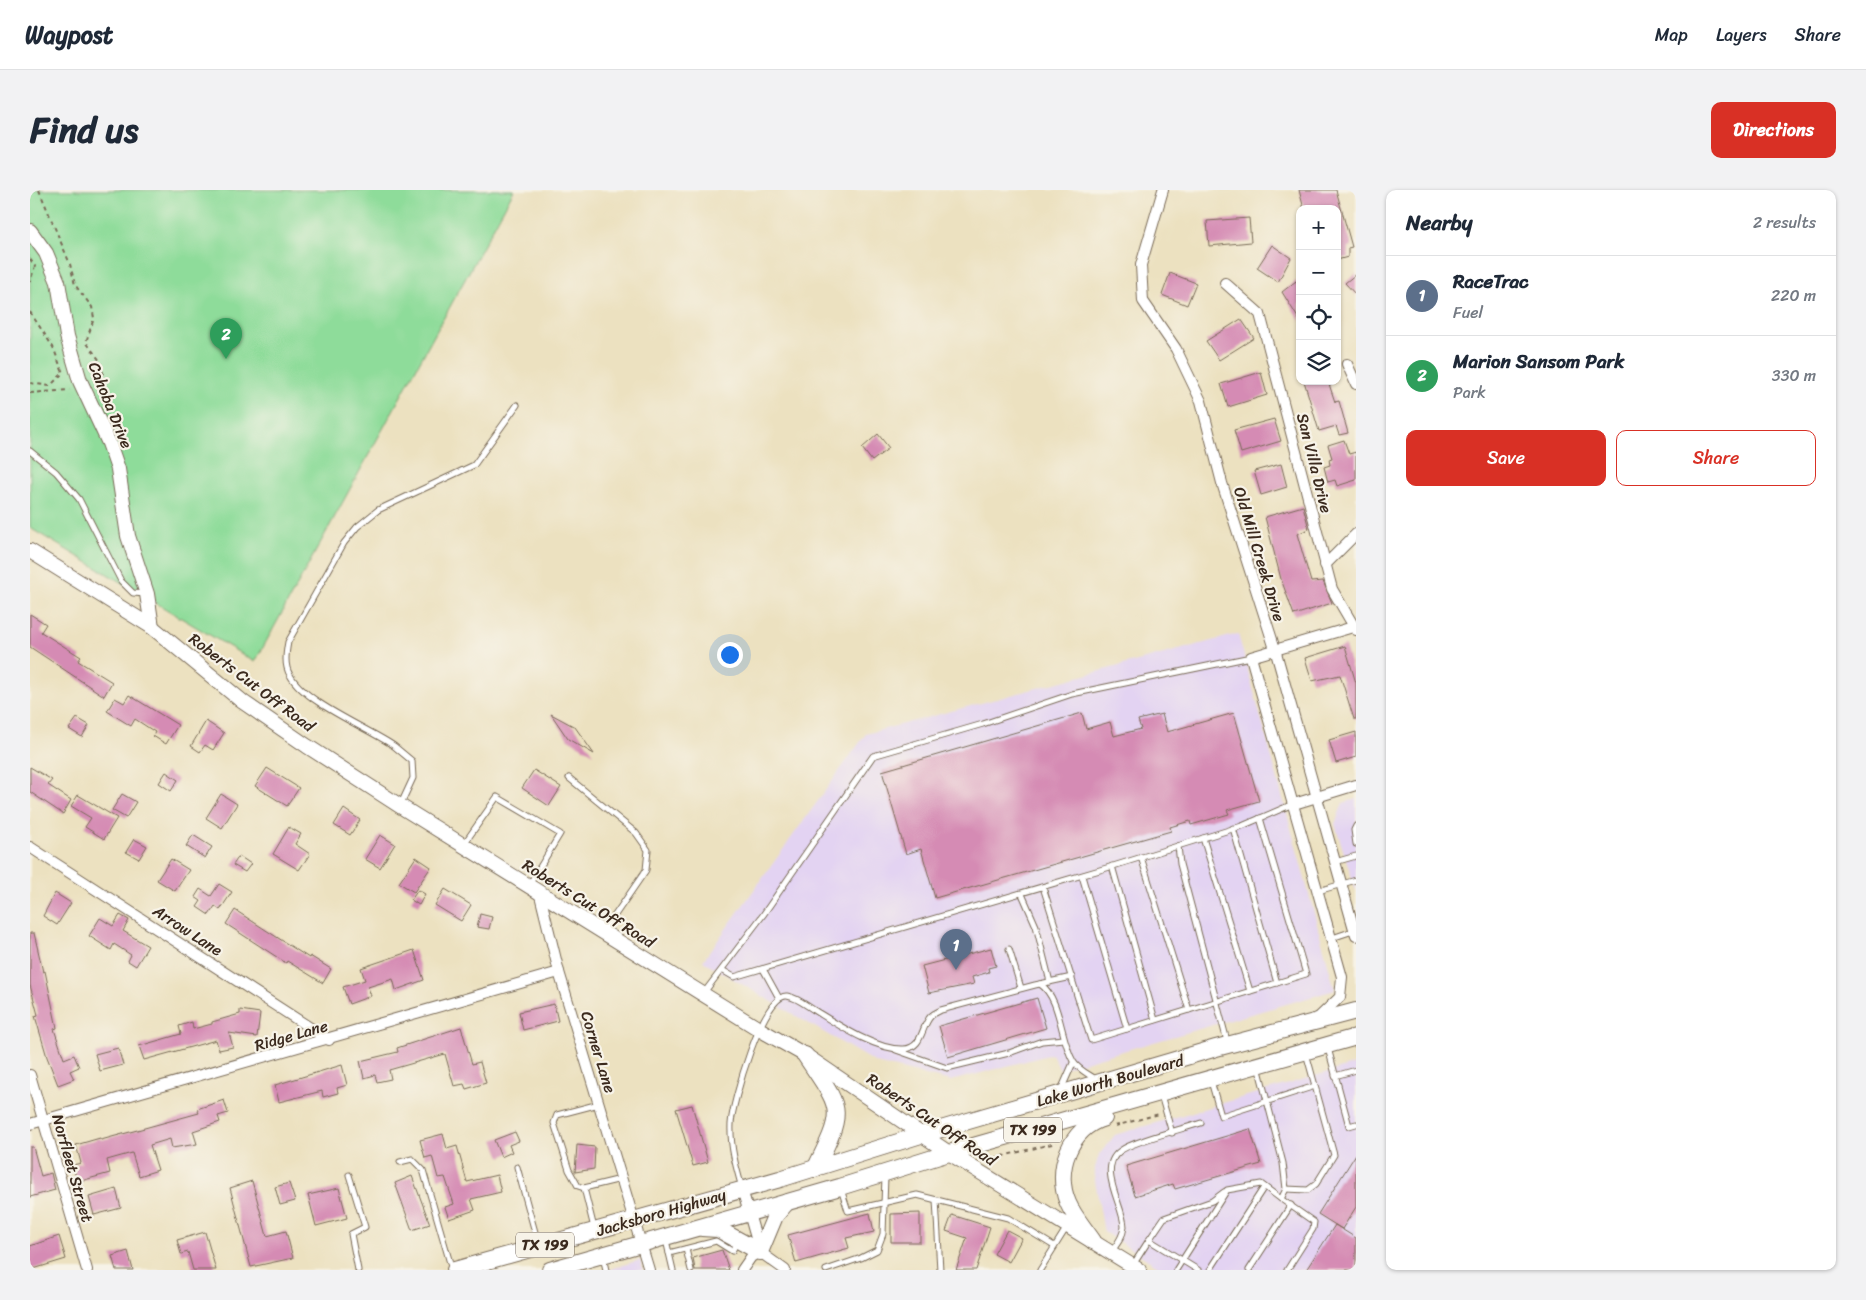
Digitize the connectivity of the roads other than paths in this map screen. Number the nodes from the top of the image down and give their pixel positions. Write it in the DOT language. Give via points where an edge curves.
graph roads {
  1 [pos="1164,190"];
  2 [pos="30,231"];
  3 [pos="1225,284"];
  4 [pos="1347,364"];
  5 [pos="1356,384"];
  6 [pos="517,405"];
  7 [pos="30,451"];
  8 [pos="1356,534"];
  9 [pos="30,551"];
  10 [pos="1325,566"];
  11 [pos="147,594"];
  12 [pos="152,628"];
  13 [pos="1354,629"];
  14 [pos="1274,649"];
  15 [pos="1251,657"];
  16 [pos="569,778"];
  17 [pos="1356,785"];
  18 [pos="1316,797"];
  19 [pos="1294,804"];
  20 [pos="400,806"];
  21 [pos="1260,818"];
  22 [pos="1356,826"];
  23 [pos="1233,828"];
  24 [pos="1203,838"];
  25 [pos="1356,844"];
  26 [pos="463,845"];
  27 [pos="30,846"];
  28 [pos="1178,846"];
  29 [pos="1356,856"];
  30 [pos="1141,857"];
  31 [pos="1335,862"];
  32 [pos="1112,866"];
  33 [pos="1082,876"];
  34 [pos="1356,880"];
  35 [pos="1341,884"];
  36 [pos="534,888"];
  37 [pos="1043,888"];
  38 [pos="1318,891"];
  39 [pos="1022,894"];
  40 [pos="603,932"];
  41 [pos="1355,932"];
  42 [pos="1332,938"];
  43 [pos="1009,949"];
  44 [pos="763,969"];
  45 [pos="722,970"];
  46 [pos="559,972"];
  47 [pos="1072,978"];
  48 [pos="1050,982"];
  49 [pos="1277,983"];
  50 [pos="1040,984"];
  51 [pos="1021,988"];
  52 [pos="1250,991"];
  53 [pos="703,995"];
  54 [pos="779,998"];
  55 [pos="1216,1002"];
  56 [pos="1189,1010"];
  57 [pos="1356,1011"];
  58 [pos="1155,1020"];
  59 [pos="1314,1022"];
  60 [pos="759,1029"];
  61 [pos="1127,1029"];
  62 [pos="1356,1037"];
  63 [pos="1064,1039"];
  64 [pos="329,1040"];
  65 [pos="1228,1045"];
  66 [pos="1327,1046"];
  67 [pos="888,1047"];
  68 [pos="1306,1052"];
  69 [pos="805,1055"];
  70 [pos="1073,1063"];
  71 [pos="1258,1066"];
  72 [pos="1356,1070"];
  73 [pos="30,1075"];
  74 [pos="1335,1076"];
  75 [pos="1210,1079"];
  76 [pos="1101,1084"];
  77 [pos="1315,1086"];
  78 [pos="1160,1093"];
  79 [pos="1059,1095"];
  80 [pos="1267,1103"];
  81 [pos="599,1104"];
  82 [pos="1116,1107"];
  83 [pos="43,1122"];
  84 [pos="30,1124"];
  85 [pos="1201,1124"];
  86 [pos="1356,1124"];
  87 [pos="1172,1133"];
  88 [pos="924,1134"];
  89 [pos="949,1153"];
  90 [pos="400,1162"];
  91 [pos="517,1167"];
  92 [pos="815,1169"];
  93 [pos="885,1173"];
  94 [pos="349,1175"];
  95 [pos="621,1178"];
  96 [pos="780,1179"];
  97 [pos="840,1187"];
  98 [pos="1264,1187"];
  99 [pos="584,1188"];
  100 [pos="742,1189"];
  101 [pos="1286,1189"];
  102 [pos="1227,1190"];
  103 [pos="806,1197"];
  104 [pos="1281,1199"];
  105 [pos="936,1200"];
  106 [pos="787,1202"];
  107 [pos="886,1202"];
  108 [pos="1291,1205"];
  109 [pos="748,1213"];
  110 [pos="634,1219"];
  111 [pos="1067,1226"];
  112 [pos="698,1227"];
  113 [pos="595,1230"];
  114 [pos="665,1237"];
  115 [pos="738,1240"];
  116 [pos="1149,1240"];
  117 [pos="1093,1241"];
  118 [pos="641,1243"];
  119 [pos="539,1246"];
  120 [pos="1054,1246"];
  121 [pos="686,1249"];
  122 [pos="760,1252"];
  123 [pos="1111,1252"];
  124 [pos="669,1253"];
  125 [pos="1182,1260"];
  126 [pos="604,1262"];
  127 [pos="569,1267"];
  128 [pos="1136,1268"];
  129 [pos="87,1270"];
  130 [pos="358,1270"];
  131 [pos="454,1270"];
  132 [pos="550,1270"];
  133 [pos="649,1270"];
  134 [pos="673,1270"];
  135 [pos="691,1270"];
  136 [pos="742,1270"];
  137 [pos="785,1270"];
  138 [pos="826,1270"];
  139 [pos="940,1270"];
  140 [pos="1040,1270"];
  141 [pos="1176,1270"];
  142 [pos="1198,1270"];
  143 [pos="1210,1270"];
  144 [pos="1249,1270"];
  145 [pos="1287,1270"];
  1 -- 14 [label="street, Old Mill Creek Drive" via="1141,265 1143,301 1176,349 1201,401 1222,483"];
  2 -- 11 [label="street, Cahoba Drive" via="46,252 58,282 67,336 80,381 110,444 118,469 128,536"];
  3 -- 10 [label="street, San Villa Drive" via="1260,314"];
  4 -- 5 [label="street"];
  6 -- 20 [label="lane" via="474,465 378,510 357,526 288,642 286,658 290,675 302,690 412,761 414,778"];
  7 -- 11 [label="lane" via="56,472 79,499 121,581 133,593"];
  8 -- 10 [label="street"];
  9 -- 12 [label="street, Roberts Cut Off Road"];
  10 -- 13 [label="street, San Villa Drive" via="1332,589"];
  11 -- 12 [label="street, Cahoba Drive"];
  12 -- 20 [label="street, Roberts Cut Off Road" via="243,702"];
  13 -- 14 [label="street"];
  14 -- 15 [label="street"];
  14 -- 18 [label="street, Old Mill Creek Drive"];
  15 -- 19 [label="street"];
  15 -- 45 [label="lane" via="1072,694 984,724 872,756"];
  16 -- 40 [label="lane" via="636,833 648,850 646,870"];
  17 -- 18 [label="street"];
  18 -- 19 [label="street"];
  18 -- 31 [label="street, Old Mill Creek Drive"];
  19 -- 21 [label="lane"];
  19 -- 38 [label="street"];
  20 -- 26 [label="street, Roberts Cut Off Road"];
  21 -- 23 [label="lane"];
  21 -- 49 [label="lane" via="1306,974"];
  22 -- 25 [label="lane"];
  23 -- 24 [label="lane"];
  23 -- 49 [label="lane"];
  24 -- 28 [label="lane"];
  24 -- 52 [label="lane"];
  26 -- 36 [label="street, Roberts Cut Off Road"];
  26 -- 36 [label="lane" via="497,797 560,834"];
  27 -- 64 [label="street, Arrow Lane"];
  28 -- 30 [label="lane"];
  28 -- 55 [label="lane"];
  29 -- 31 [label="lane"];
  30 -- 32 [label="lane"];
  30 -- 56 [label="lane"];
  31 -- 35 [label="street, Old Mill Creek Drive"];
  32 -- 33 [label="lane"];
  32 -- 58 [label="lane"];
  33 -- 37 [label="lane"];
  33 -- 61 [label="lane"];
  34 -- 35 [label="lane"];
  35 -- 38 [label="lane"];
  35 -- 41 [label="street, Old Mill Creek Drive"];
  36 -- 40 [label="street, Roberts Cut Off Road"];
  36 -- 46 [label="street, Corner Lane"];
  37 -- 39 [label="lane"];
  37 -- 47 [label="lane"];
  38 -- 42 [label="street"];
  39 -- 44 [label="lane"];
  39 -- 48 [label="lane" via="1036,926"];
  40 -- 53 [label="street, Roberts Cut Off Road"];
  41 -- 42 [label="lane"];
  42 -- 59 [label="street" via="1342,978 1340,997"];
  43 -- 51 [label="lane"];
  44 -- 45 [label="lane" via="734,977"];
  44 -- 54 [label="lane"];
  45 -- 53 [label="lane"];
  46 -- 64 [label="street, Ridge Lane"];
  46 -- 81 [label="street, Corner Lane"];
  47 -- 48 [label="lane"];
  47 -- 61 [label="lane" via="1091,1040"];
  48 -- 50 [label="lane"];
  49 -- 52 [label="lane"];
  50 -- 51 [label="lane"];
  50 -- 63 [label="lane" via="1054,1001"];
  51 -- 67 [label="lane" via="941,1010 931,1016 920,1041 906,1050"];
  52 -- 55 [label="lane"];
  53 -- 60 [label="street, Roberts Cut Off Road"];
  54 -- 60 [label="lane"];
  54 -- 67 [label="lane" via="786,996 798,1000 856,1035"];
  55 -- 56 [label="lane"];
  55 -- 65 [label="lane"];
  56 -- 58 [label="lane"];
  57 -- 59 [label="main road, Lake Worth Boulevard / TX 199"];
  58 -- 61 [label="lane"];
  59 -- 65 [label="main road, Lake Worth Boulevard / TX 199"];
  60 -- 69 [label="street, Roberts Cut Off Road"];
  60 -- 100 [label="lane" via="732,1107 731,1146"];
  62 -- 66 [label="main road, Lake Worth Boulevard / TX 199"];
  63 -- 67 [label="lane" via="1042,1041 948,1068"];
  63 -- 70 [label="lane"];
  64 -- 83 [label="street, Ridge Lane"];
  65 -- 76 [label="main road, Lake Worth Boulevard / TX 199"];
  66 -- 68 [label="main road, Lake Worth Boulevard / TX 199"];
  66 -- 74 [label="lane"];
  68 -- 71 [label="main road, Lake Worth Boulevard / TX 199"];
  68 -- 77 [label="lane"];
  69 -- 88 [label="street, Roberts Cut Off Road"];
  69 -- 92 [label="main road" via="837,1108 833,1133"];
  70 -- 76 [label="lane"];
  70 -- 79 [label="lane"];
  71 -- 75 [label="main road, Lake Worth Boulevard / TX 199"];
  71 -- 80 [label="lane"];
  72 -- 74 [label="lane"];
  73 -- 83 [label="street, Norfleet Street"];
  74 -- 86 [label="lane" via="1349,1126"];
  75 -- 78 [label="main road, Lake Worth Boulevard / TX 199"];
  75 -- 80 [label="lane" via="1221,1116"];
  76 -- 79 [label="main road, Lake Worth Boulevard / TX 199"];
  77 -- 80 [label="lane"];
  77 -- 101 [label="lane" via="1334,1155 1316,1184 1308,1190"];
  78 -- 82 [label="main road, Lake Worth Boulevard / TX 199"];
  78 -- 87 [label="lane"];
  79 -- 88 [label="main road, Lake Worth Boulevard / TX 199"];
  80 -- 101 [label="lane" via="1283,1163"];
  81 -- 95 [label="street, Corner Lane"];
  81 -- 99 [label="lane" via="557,1115 554,1123 574,1183"];
  82 -- 89 [label="main road, Lake Worth Boulevard / TX 199"];
  82 -- 117 [label="main road" via="1106,1117 1081,1129 1067,1152 1064,1176 1067,1201"];
  83 -- 84 [label="street, Ridge Lane"];
  83 -- 129 [label="street, Norfleet Street"];
  85 -- 87 [label="lane"];
  87 -- 123 [label="lane" via="1129,1146 1114,1156 1111,1182 1124,1229"];
  88 -- 89 [label="street, Roberts Cut Off Road"];
  88 -- 92 [label="main road, Lake Worth Boulevard / TX 199"];
  89 -- 93 [label="main road, Lake Worth Boulevard / TX 199"];
  89 -- 111 [label="street, Roberts Cut Off Road"];
  90 -- 131 [label="lane" via="412,1159 423,1170"];
  91 -- 119 [label="lane"];
  92 -- 96 [label="main road, Lake Worth Boulevard / TX 199"];
  93 -- 97 [label="main road, Lake Worth Boulevard / TX 199"];
  93 -- 107 [label="lane"];
  94 -- 130 [label="lane" via="366,1227 351,1234"];
  95 -- 99 [label="lane"];
  95 -- 110 [label="street, Corner Lane"];
  96 -- 100 [label="main road, Jacksboro Highway / TX 199"];
  97 -- 103 [label="main road, Lake Worth Boulevard / TX 199"];
  97 -- 107 [label="lane" via="848,1211"];
  98 -- 102 [label="lane" via="1261,1184"];
  98 -- 104 [label="lane"];
  98 -- 143 [label="lane"];
  99 -- 113 [label="lane"];
  100 -- 109 [label="street"];
  100 -- 110 [label="main road, Jacksboro Highway / TX 199"];
  101 -- 104 [label="lane"];
  102 -- 116 [label="lane" via="1212,1201 1164,1218"];
  102 -- 125 [label="lane"];
  103 -- 106 [label="main road, Jacksboro Highway / TX 199"];
  104 -- 108 [label="lane"];
  105 -- 107 [label="lane" via="917,1195"];
  105 -- 120 [label="lane" via="1008,1218"];
  105 -- 139 [label="lane"];
  106 -- 109 [label="main road, Jacksboro Highway / TX 199"];
  106 -- 122 [label="main road" via="775,1216"];
  107 -- 138 [label="lane" via="883,1234 877,1250"];
  108 -- 144 [label="lane"];
  108 -- 145 [label="lane" via="1314,1222 1313,1229"];
  109 -- 112 [label="main road, Jacksboro Highway / TX 199"];
  109 -- 122 [label="street"];
  110 -- 113 [label="main road, Jacksboro Highway / TX 199"];
  110 -- 118 [label="street, Corner Lane"];
  111 -- 117 [label="street, Roberts Cut Off Road"];
  111 -- 120 [label="lane"];
  112 -- 114 [label="main road, Jacksboro Highway / TX 199"];
  112 -- 115 [label="main road" via="718,1230"];
  113 -- 119 [label="main road, Jacksboro Highway / TX 199"];
  114 -- 118 [label="main road, Jacksboro Highway / TX 199"];
  114 -- 124 [label="lane"];
  115 -- 121 [label="lane" via="732,1251 716,1241"];
  115 -- 122 [label="main road"];
  116 -- 125 [label="lane"];
  116 -- 128 [label="lane"];
  117 -- 123 [label="street, Roberts Cut Off Road"];
  118 -- 126 [label="main road, Jacksboro Highway / TX 199"];
  118 -- 133 [label="street, Corner Lane"];
  119 -- 131 [label="main road, Jacksboro Highway / TX 199"];
  120 -- 140 [label="lane"];
  121 -- 124 [label="lane"];
  121 -- 135 [label="lane"];
  122 -- 136 [label="street" via="751,1257"];
  122 -- 137 [label="street"];
  123 -- 128 [label="street, Roberts Cut Off Road"];
  124 -- 134 [label="lane"];
  125 -- 141 [label="lane"];
  125 -- 142 [label="lane"];
  126 -- 127 [label="main road, Jacksboro Highway / TX 199"];
  127 -- 132 [label="main road, Jacksboro Highway / TX 199"];
}
